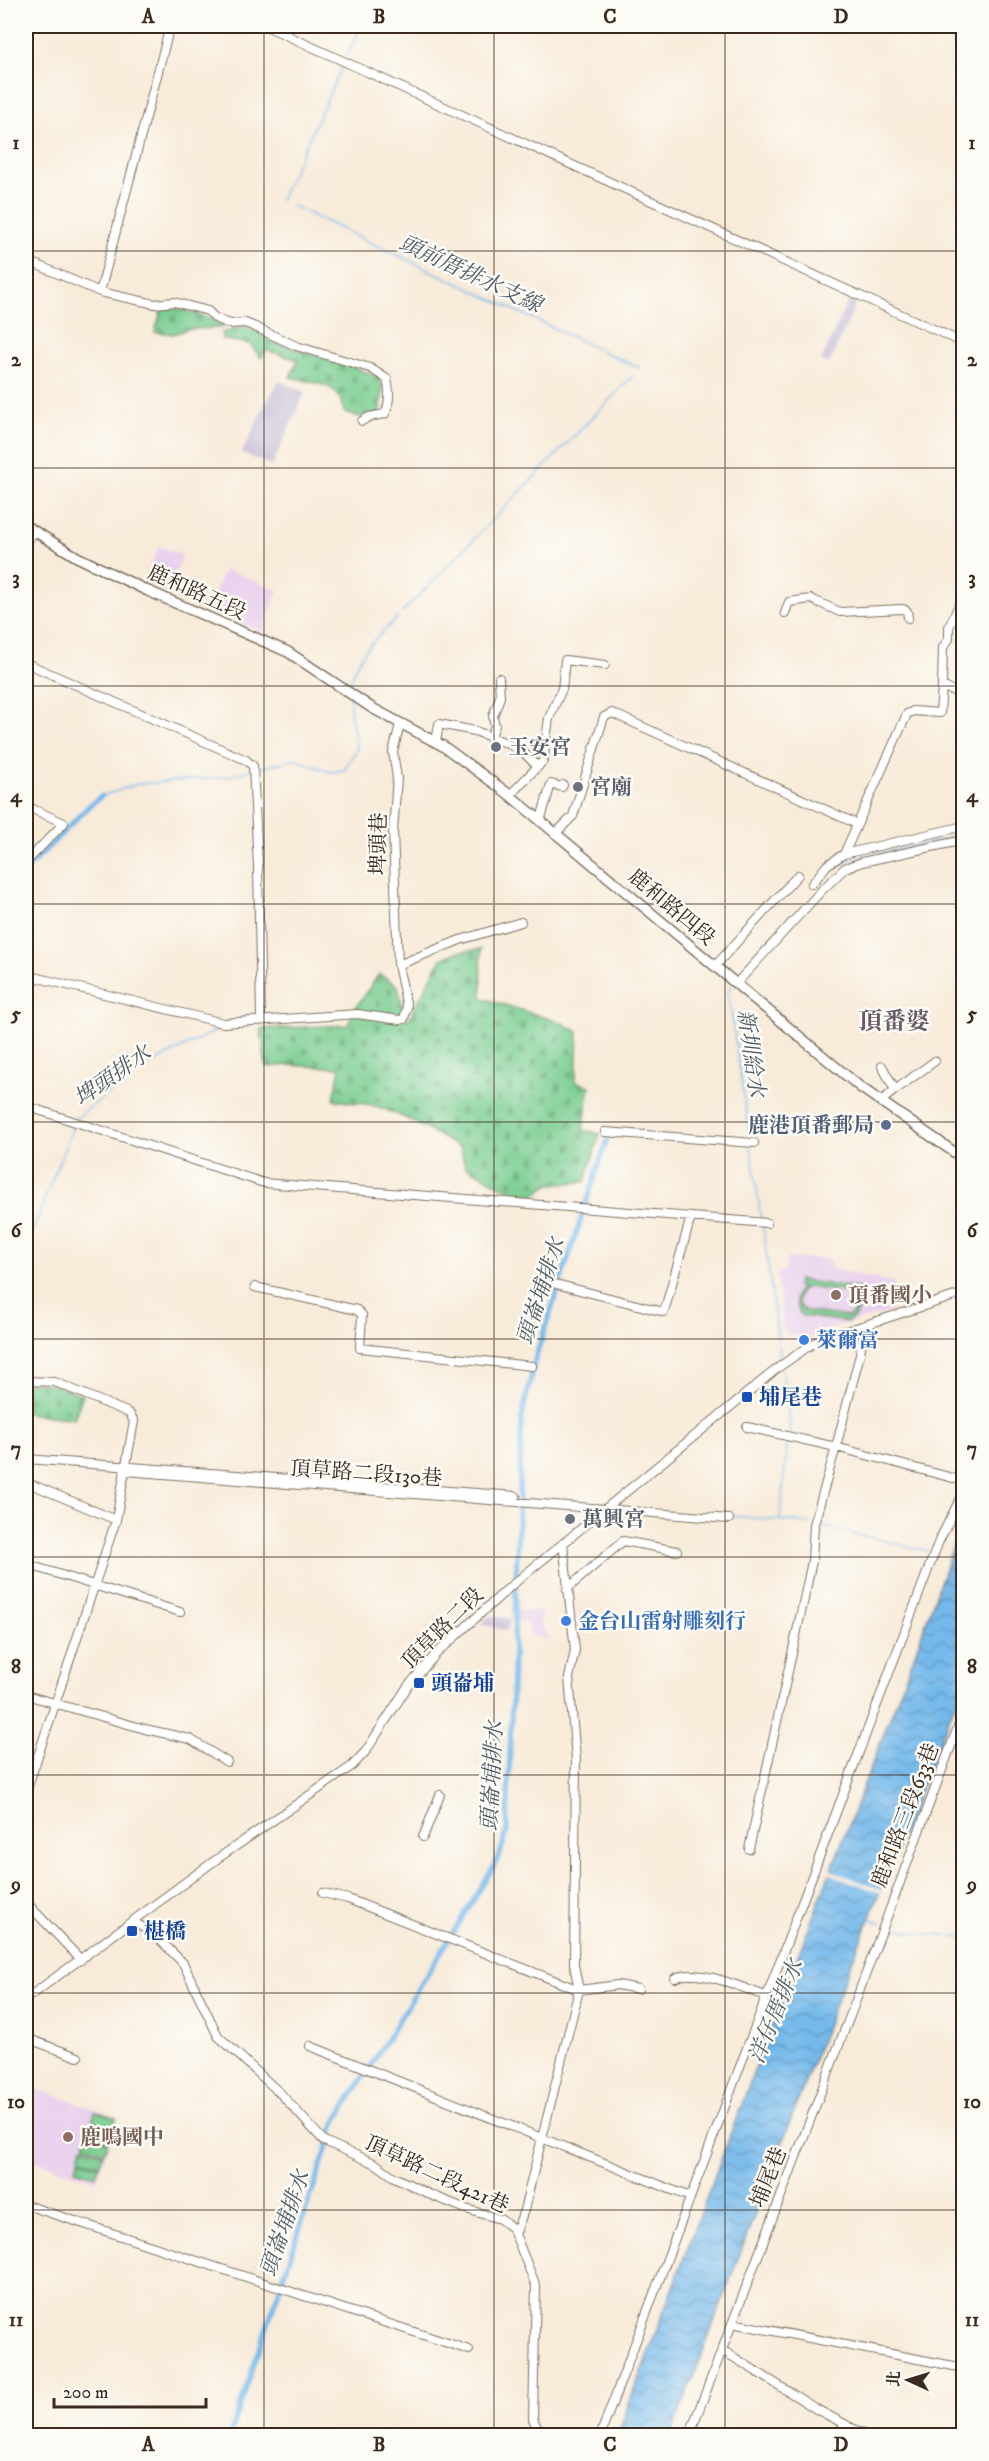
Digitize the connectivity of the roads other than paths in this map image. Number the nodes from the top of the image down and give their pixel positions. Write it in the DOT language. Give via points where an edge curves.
graph roads {
  1 [pos="170,26"];
  2 [pos="266,26"];
  3 [pos="26,260"];
  4 [pos="100,292"];
  5 [pos="963,343"];
  6 [pos="362,421"];
  7 [pos="29,528"];
  8 [pos="26,546"];
  9 [pos="963,594"];
  10 [pos="785,613"];
  11 [pos="908,618"];
  12 [pos="26,663"];
  13 [pos="605,665"];
  14 [pos="499,678"];
  15 [pos="942,686"];
  16 [pos="349,693"];
  17 [pos="963,696"];
  18 [pos="400,724"];
  19 [pos="490,738"];
  20 [pos="436,742"];
  21 [pos="538,767"];
  22 [pos="562,785"];
  23 [pos="510,795"];
  24 [pos="26,806"];
  25 [pos="540,822"];
  26 [pos="858,824"];
  27 [pos="963,826"];
  28 [pos="555,834"];
  29 [pos="963,840"];
  30 [pos="844,854"];
  31 [pos="26,862"];
  32 [pos="798,875"];
  33 [pos="812,884"];
  34 [pos="521,922"];
  35 [pos="398,965"];
  36 [pos="715,966"];
  37 [pos="26,975"];
  38 [pos="736,984"];
  39 [pos="261,1019"];
  40 [pos="935,1061"];
  41 [pos="882,1066"];
  42 [pos="895,1090"];
  43 [pos="880,1102"];
  44 [pos="26,1106"];
  45 [pos="605,1132"];
  46 [pos="753,1143"];
  47 [pos="963,1159"];
  48 [pos="691,1217"];
  49 [pos="767,1223"];
  50 [pos="559,1285"];
  51 [pos="255,1287"];
  52 [pos="963,1293"];
  53 [pos="864,1326"];
  54 [pos="532,1366"];
  55 [pos="26,1381"];
  56 [pos="747,1427"];
  57 [pos="836,1447"];
  58 [pos="26,1459"];
  59 [pos="126,1469"];
  60 [pos="963,1481"];
  61 [pos="26,1482"];
  62 [pos="963,1491"];
  63 [pos="516,1496"];
  64 [pos="604,1509"];
  65 [pos="729,1519"];
  66 [pos="116,1520"];
  67 [pos="563,1543"];
  68 [pos="677,1551"];
  69 [pos="26,1564"];
  70 [pos="94,1586"];
  71 [pos="567,1589"];
  72 [pos="180,1612"];
  73 [pos="26,1695"];
  74 [pos="56,1704"];
  75 [pos="963,1711"];
  76 [pos="226,1762"];
  77 [pos="26,1792"];
  78 [pos="440,1795"];
  79 [pos="423,1837"];
  80 [pos="749,1849"];
  81 [pos="323,1893"];
  82 [pos="26,1902"];
  83 [pos="26,1909"];
  84 [pos="36,1913"];
  85 [pos="133,1922"];
  86 [pos="881,1932"];
  87 [pos="81,1960"];
  88 [pos="675,1978"];
  89 [pos="638,1989"];
  90 [pos="579,1990"];
  91 [pos="765,1996"];
  92 [pos="26,2000"];
  93 [pos="26,2038"];
  94 [pos="310,2046"];
  95 [pos="78,2057"];
  96 [pos="542,2138"];
  97 [pos="690,2197"];
  98 [pos="26,2205"];
  99 [pos="515,2235"];
  100 [pos="732,2323"];
  101 [pos="469,2350"];
  102 [pos="722,2350"];
  103 [pos="963,2368"];
  104 [pos="541,2436"];
  105 [pos="600,2436"];
  106 [pos="688,2436"];
  107 [pos="867,2436"];
  1 -- 4 [label="street"];
  2 -- 5 [label="street"];
  3 -- 4 [label="street"];
  4 -- 6 [label="street" via="208,311 230,324 244,323 296,346 370,368 387,379 388,404 385,414"];
  7 -- 8 [label="street"];
  7 -- 16 [label="main road, 鹿和路五段" via="77,557 148,591 288,652"];
  9 -- 15 [label="street" via="943,647"];
  10 -- 11 [label="street" via="789,602 811,599 840,612 903,609"];
  12 -- 39 [label="street" via="253,766"];
  13 -- 21 [label="street" via="565,660 562,689 549,718 546,750"];
  14 -- 19 [label="street" via="500,697"];
  15 -- 17 [label="street"];
  15 -- 26 [label="street" via="940,713 907,714"];
  16 -- 18 [label="main road, 鹿和路四段"];
  18 -- 20 [label="main road, 鹿和路四段"];
  18 -- 35 [label="street, 埤頭巷" via="393,752 397,778 393,831"];
  19 -- 20 [label="street" via="439,724"];
  19 -- 21 [label="street" via="524,753"];
  20 -- 23 [label="main road, 鹿和路四段"];
  21 -- 23 [label="street"];
  22 -- 25 [label="street" via="551,784"];
  23 -- 25 [label="main road, 鹿和路四段"];
  24 -- 31 [label="street" via="64,823"];
  25 -- 28 [label="main road, 鹿和路四段"];
  26 -- 28 [label="street" via="612,713 604,717 573,816"];
  26 -- 30 [label="street"];
  27 -- 30 [label="street"];
  28 -- 36 [label="main road, 鹿和路四段"];
  29 -- 38 [label="street" via="845,868"];
  30 -- 33 [label="street" via="827,865"];
  32 -- 36 [label="street"];
  34 -- 35 [label="street" via="460,940"];
  35 -- 39 [label="street, 埤頭巷" via="407,1007 404,1019 357,1014"];
  36 -- 38 [label="main road, 鹿和路四段"];
  37 -- 39 [label="street" via="223,1023"];
  38 -- 43 [label="main road, 鹿和路四段"];
  40 -- 42 [label="street"];
  41 -- 42 [label="street"];
  42 -- 43 [label="street"];
  43 -- 47 [label="main road, 鹿和路四段"];
  44 -- 48 [label="street" via="264,1183"];
  45 -- 46 [label="street"];
  48 -- 49 [label="street"];
  48 -- 50 [label="street" via="664,1312"];
  51 -- 54 [label="street" via="357,1310 362,1315 360,1348"];
  52 -- 53 [label="street, 頂草路二段"];
  53 -- 57 [label="street"];
  53 -- 64 [label="street, 頂草路二段" via="818,1340 785,1363"];
  55 -- 59 [label="street" via="55,1382 129,1413 134,1421"];
  56 -- 57 [label="street"];
  57 -- 60 [label="street"];
  57 -- 80 [label="street" via="814,1524 812,1561"];
  58 -- 59 [label="street"];
  59 -- 63 [label="street"];
  59 -- 64 [label="street, 頂草路二段130巷"];
  59 -- 66 [label="street"];
  61 -- 66 [label="street"];
  62 -- 91 [label="street" via="939,1541"];
  64 -- 65 [label="street, 頂草路二段130巷"];
  64 -- 67 [label="street, 頂草路二段"];
  66 -- 70 [label="street"];
  67 -- 71 [label="street"];
  67 -- 85 [label="street, 頂草路二段" via="436,1654 408,1686 352,1766 216,1859"];
  68 -- 71 [label="street" via="623,1541"];
  69 -- 70 [label="street"];
  70 -- 72 [label="street"];
  70 -- 74 [label="street"];
  71 -- 90 [label="street" via="575,1650 570,1678 576,1759 574,1965"];
  73 -- 74 [label="street"];
  74 -- 76 [label="street" via="190,1739"];
  74 -- 77 [label="street"];
  75 -- 86 [label="street, 鹿和路三段633巷"];
  78 -- 79 [label="street"];
  81 -- 90 [label="street" via="348,1899"];
  82 -- 84 [label="street"];
  83 -- 84 [label="street"];
  84 -- 87 [label="street"];
  85 -- 87 [label="street, 頂草路二段"];
  85 -- 99 [label="street, 頂草路二段421巷" via="152,1932 183,1963 218,2036 327,2143 376,2164 431,2195 500,2219"];
  86 -- 100 [label="street, 埔尾巷"];
  87 -- 92 [label="street, 頂草路二段"];
  88 -- 91 [label="street" via="708,1977"];
  89 -- 90 [label="street" via="618,1985"];
  90 -- 96 [label="street"];
  91 -- 97 [label="street"];
  93 -- 95 [label="street"];
  94 -- 96 [label="street"];
  96 -- 97 [label="street"];
  96 -- 99 [label="street"];
  97 -- 105 [label="street"];
  98 -- 101 [label="street"];
  99 -- 104 [label="street, 頂草路二段421巷" via="536,2286 533,2419"];
  100 -- 102 [label="street, 埔尾巷"];
  100 -- 103 [label="street"];
  102 -- 106 [label="street, 埔尾巷"];
  102 -- 107 [label="street"];
}
